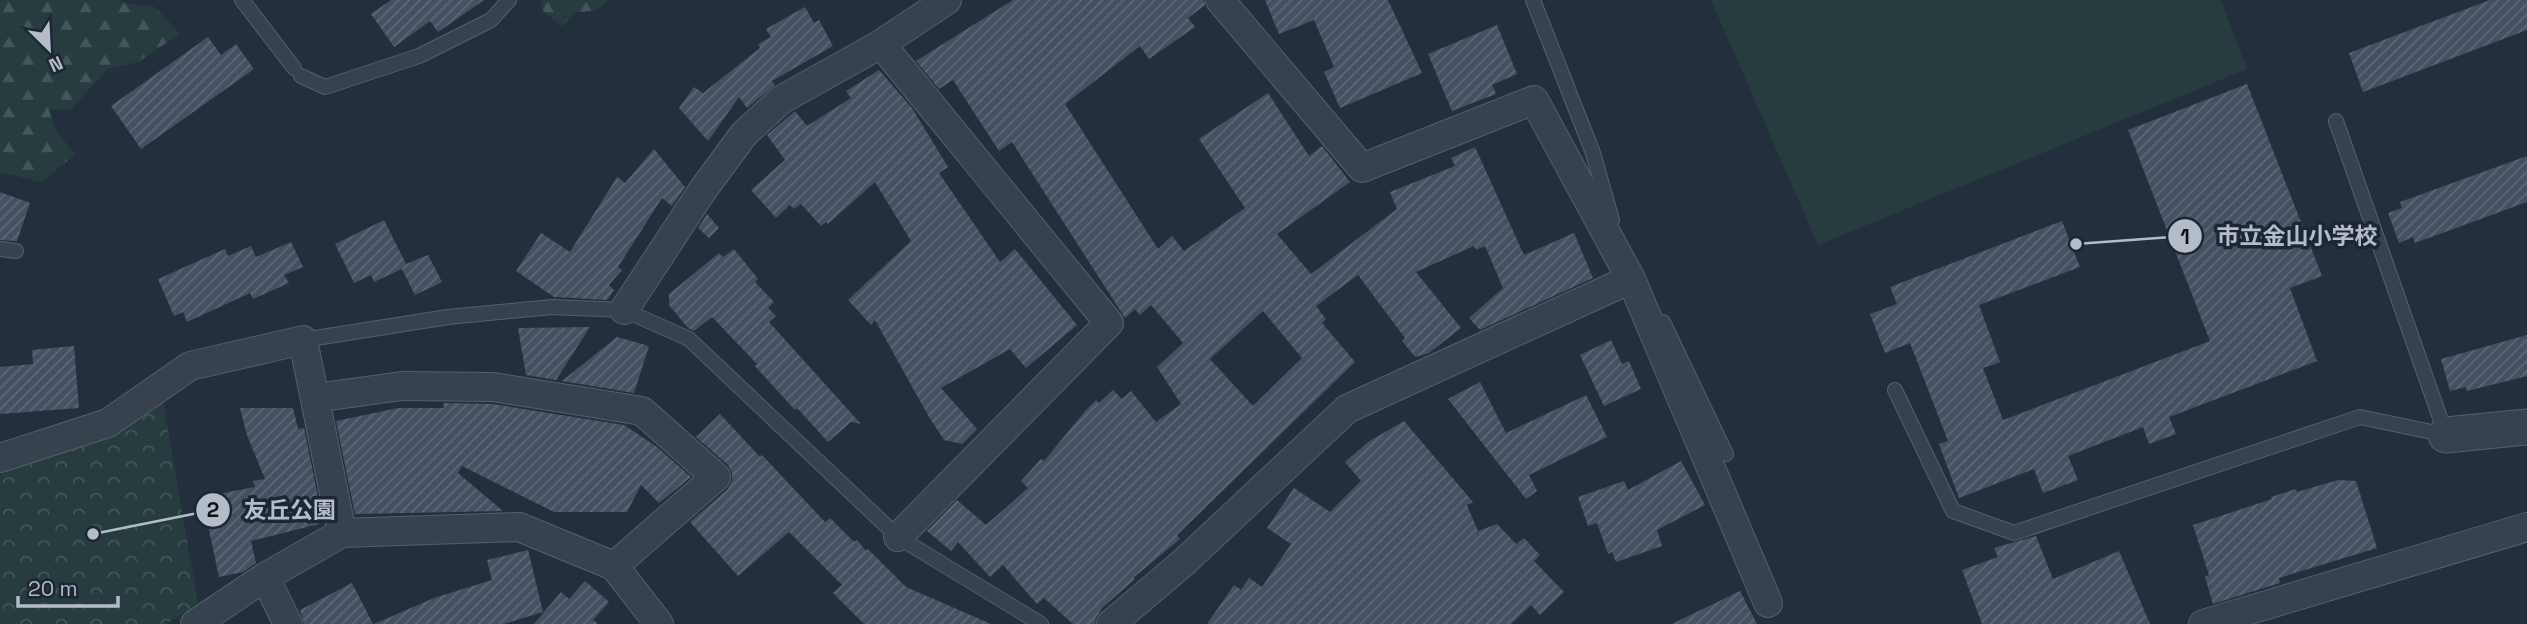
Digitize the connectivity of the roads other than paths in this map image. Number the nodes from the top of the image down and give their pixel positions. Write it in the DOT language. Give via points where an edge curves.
graph roads {
  1 [pos="242,0"];
  2 [pos="509,0"];
  3 [pos="947,0"];
  4 [pos="1220,0"];
  5 [pos="1533,0"];
  6 [pos="881,44"];
  7 [pos="2336,121"];
  8 [pos="0,249"];
  9 [pos="16,251"];
  10 [pos="1631,279"];
  11 [pos="624,310"];
  12 [pos="303,340"];
  13 [pos="1895,390"];
  14 [pos="315,398"];
  15 [pos="2527,427"];
  16 [pos="2446,435"];
  17 [pos="1726,454"];
  18 [pos="0,458"];
  19 [pos="2527,527"];
  20 [pos="342,533"];
  21 [pos="898,537"];
  22 [pos="614,566"];
  23 [pos="265,577"];
  24 [pos="1768,603"];
  25 [pos="195,624"];
  26 [pos="288,624"];
  27 [pos="659,624"];
  28 [pos="1041,624"];
  29 [pos="1111,624"];
  30 [pos="2203,624"];
  1 -- 2 [label="lane" via="298,72 325,87 419,55 491,20"];
  3 -- 6 [label="street"];
  4 -- 10 [label="street" via="1363,168 1534,100"];
  5 -- 17 [label="lane" via="1593,153 1608,212"];
  6 -- 11 [label="street" via="781,100 744,134"];
  6 -- 21 [label="street" via="1109,323"];
  7 -- 16 [label="lane"];
  8 -- 9 [label="lane"];
  10 -- 24 [label="street"];
  10 -- 29 [label="street" via="1348,410"];
  11 -- 12 [label="lane" via="552,307 449,317"];
  11 -- 21 [label="lane" via="689,339"];
  12 -- 14 [label="street"];
  12 -- 18 [label="street" via="190,366 108,423"];
  13 -- 16 [label="lane" via="1953,511 2014,533 2361,417"];
  14 -- 20 [label="street"];
  14 -- 22 [label="street" via="402,386 493,387 642,411 716,477"];
  15 -- 16 [label="street"];
  19 -- 30 [label="street"];
  20 -- 22 [label="street" via="519,527"];
  20 -- 23 [label="street"];
  21 -- 28 [label="lane"];
  22 -- 27 [label="street"];
  23 -- 25 [label="street"];
  23 -- 26 [label="street"];
}
